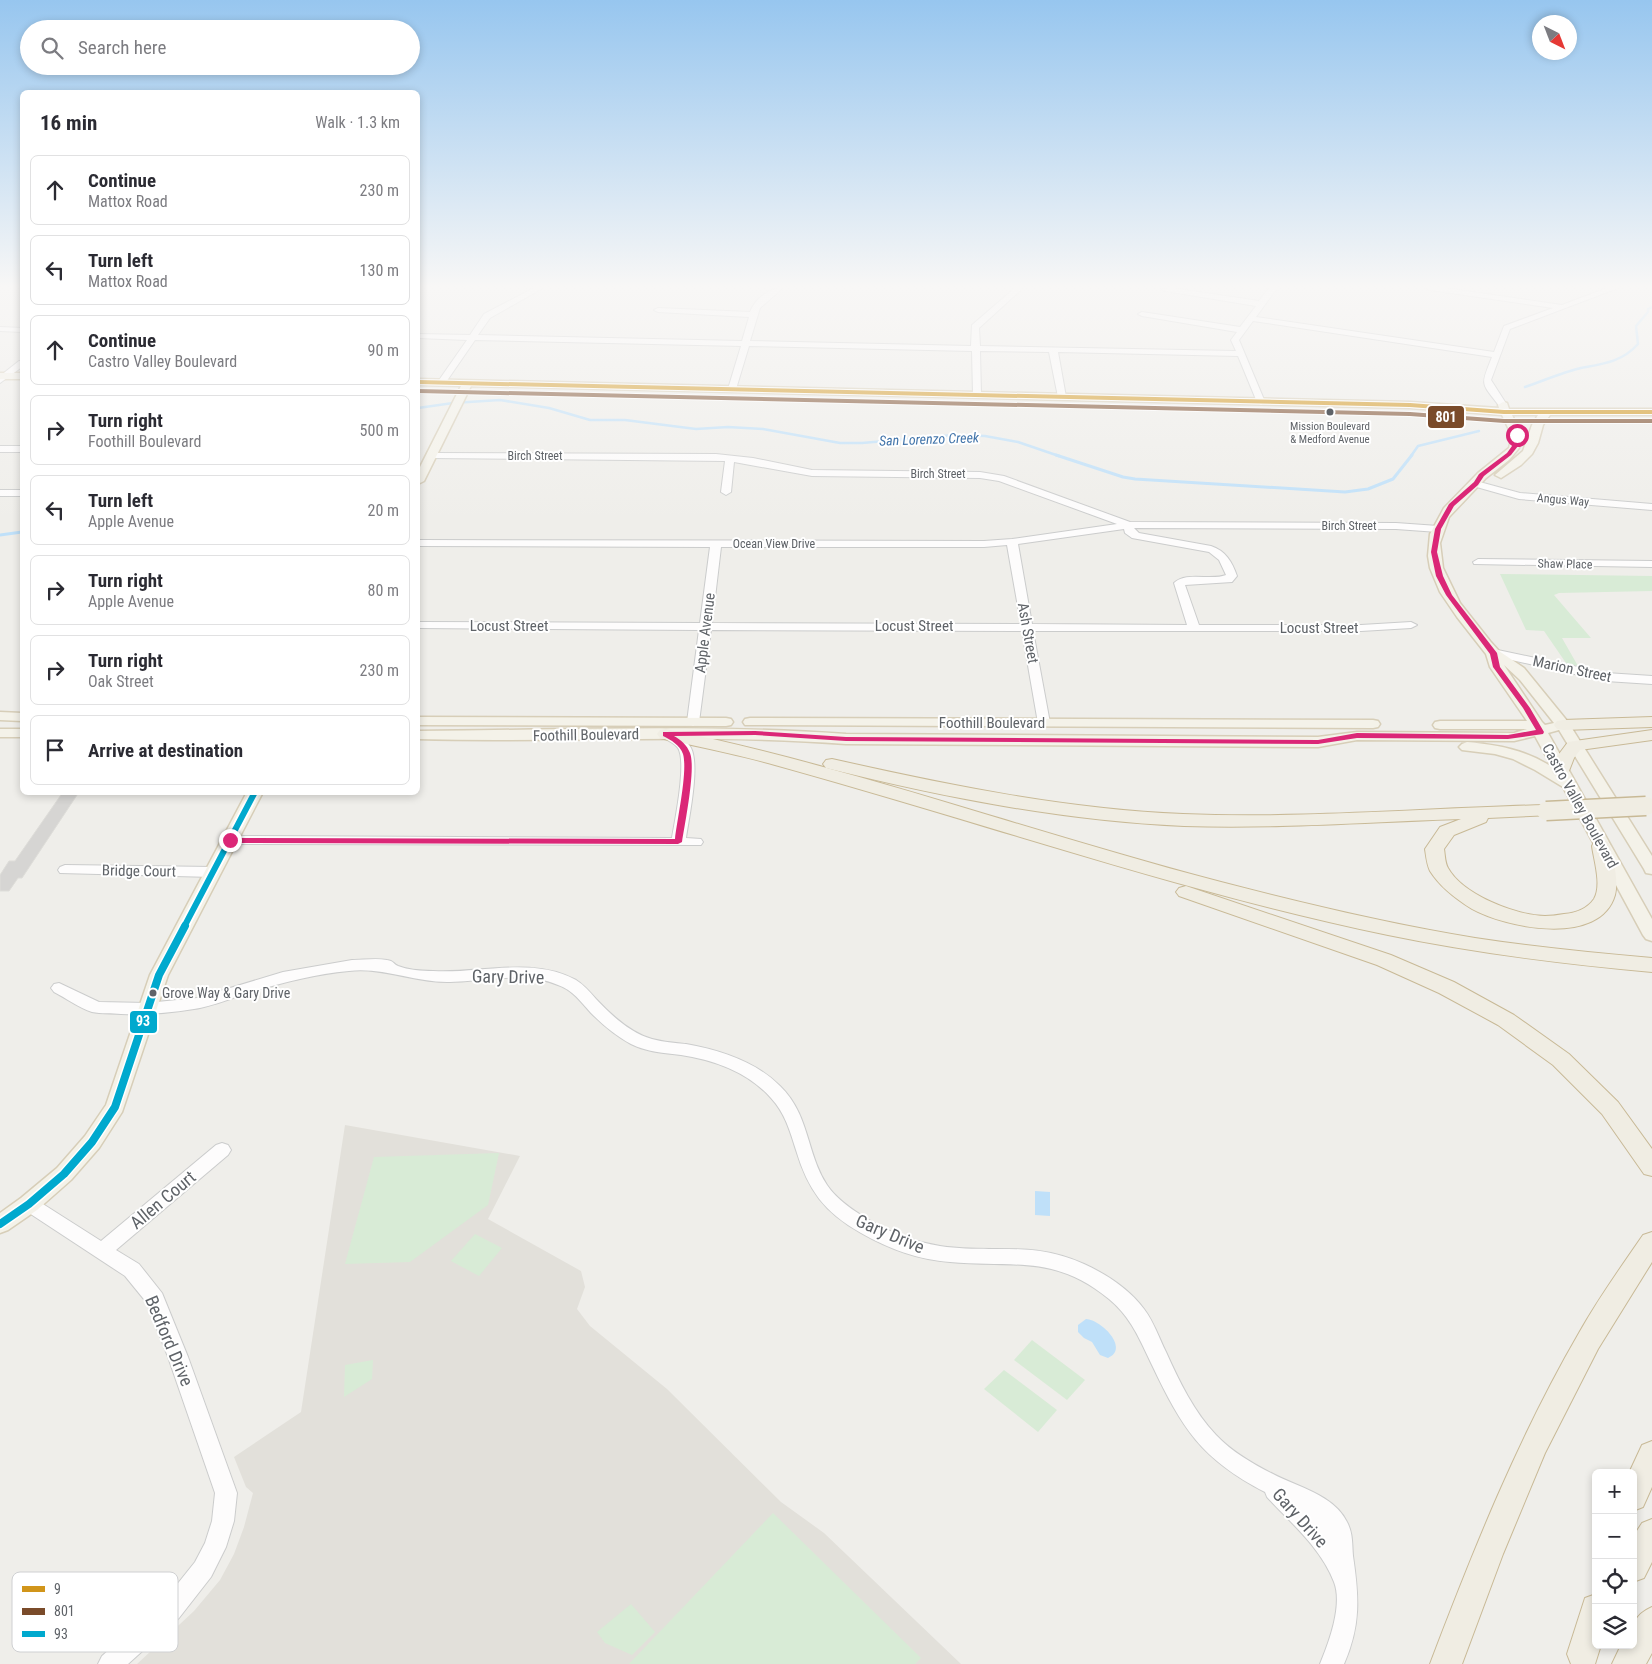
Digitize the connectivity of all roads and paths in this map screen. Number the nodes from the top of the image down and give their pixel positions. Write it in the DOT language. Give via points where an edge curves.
graph roads {
  1 [pos="18,366"];
  2 [pos="453,366"];
  3 [pos="738,366"];
  4 [pos="976,366"];
  5 [pos="1056,366"];
  6 [pos="1245,366"];
  7 [pos="1492,366"];
  8 [pos="20,376"];
  9 [pos="2,377"];
  10 [pos="420,382"];
  11 [pos="442,383"];
  12 [pos="468,384"];
  13 [pos="732,389"];
  14 [pos="977,395"];
  15 [pos="1062,397"];
  16 [pos="460,398"];
  17 [pos="1261,402"];
  18 [pos="1652,405"];
  19 [pos="1438,406"];
  20 [pos="1508,409"];
  21 [pos="455,410"];
  22 [pos="1468,410"];
  23 [pos="1547,412"];
  24 [pos="1652,412"];
  25 [pos="1512,425"];
  26 [pos="1532,437"];
  27 [pos="0,449"];
  28 [pos="20,449"];
  29 [pos="432,456"];
  30 [pos="730,458"];
  31 [pos="420,477"];
  32 [pos="1476,484"];
  33 [pos="726,492"];
  34 [pos="0,493"];
  35 [pos="20,493"];
  36 [pos="1652,507"];
  37 [pos="1129,525"];
  38 [pos="1438,529"];
  39 [pos="1012,542"];
  40 [pos="420,543"];
  41 [pos="716,544"];
  42 [pos="1478,562"];
  43 [pos="1652,564"];
  44 [pos="420,625"];
  45 [pos="1411,625"];
  46 [pos="705,626"];
  47 [pos="1028,626"];
  48 [pos="1194,628"];
  49 [pos="1493,653"];
  50 [pos="1652,680"];
  51 [pos="0,716"];
  52 [pos="20,716"];
  53 [pos="420,721"];
  54 [pos="693,722"];
  55 [pos="1652,722"];
  56 [pos="870,723"];
  57 [pos="1044,723"];
  58 [pos="1563,725"];
  59 [pos="1538,728"];
  60 [pos="0,733"];
  61 [pos="20,733"];
  62 [pos="666,734"];
  63 [pos="420,735"];
  64 [pos="1652,735"];
  65 [pos="1318,742"];
  66 [pos="1574,746"];
  67 [pos="1565,780"];
  68 [pos="253,795"];
  69 [pos="905,797"];
  70 [pos="1649,806"];
  71 [pos="1546,811"];
  72 [pos="230,840"];
  73 [pos="678,842"];
  74 [pos="696,842"];
  75 [pos="1601,846"];
  76 [pos="1652,869"];
  77 [pos="65,870"];
  78 [pos="213,872"];
  79 [pos="1652,935"];
  80 [pos="1652,965"];
  81 [pos="59,988"];
  82 [pos="147,1009"];
  83 [pos="222,1150"];
  84 [pos="1652,1168"];
  85 [pos="29,1204"];
  86 [pos="0,1224"];
  87 [pos="1652,1242"];
  88 [pos="103,1250"];
  89 [pos="1652,1454"];
  90 [pos="1637,1488"];
  91 [pos="1652,1532"];
  92 [pos="1637,1560"];
  93 [pos="178,1602"];
  94 [pos="1592,1623"];
  95 [pos="1652,1623"];
  96 [pos="1585,1650"];
  97 [pos="124,1652"];
  98 [pos="110,1664"];
  99 [pos="1332,1664"];
  100 [pos="1446,1664"];
  101 [pos="1628,1664"];
  1 -- 9 [label="street"];
  2 -- 11 [label="street"];
  3 -- 13 [label="street"];
  4 -- 14 [label="street"];
  5 -- 15 [label="street"];
  6 -- 17 [label="street"];
  7 -- 20 [label="street" via="1487,380 1489,386"];
  8 -- 9 [label="main road"];
  10 -- 11 [label="main road"];
  11 -- 12 [label="main road"];
  12 -- 13 [label="main road"];
  12 -- 16 [label="main road"];
  13 -- 14 [label="main road"];
  14 -- 15 [label="main road"];
  15 -- 17 [label="main road"];
  16 -- 21 [label="main road"];
  17 -- 19 [label="main road"];
  18 -- 20 [label="main road"];
  19 -- 20 [label="main road" via="1462,404"];
  19 -- 22 [label="main road"];
  20 -- 22 [label="main road"];
  20 -- 23 [label="main road"];
  20 -- 25 [label="main road"];
  20 -- 26 [label="main road" via="1528,426"];
  21 -- 29 [label="main road"];
  22 -- 25 [label="main road"];
  23 -- 24 [label="main road"];
  23 -- 26 [label="main road" via="1540,418"];
  25 -- 32 [label="main road" via="1517,435 1512,451 1482,475"];
  26 -- 32 [label="main road" via="1531,448 1519,461 1492,481"];
  27 -- 28 [label="street"];
  29 -- 30 [label="street, Birch Street"];
  29 -- 31 [label="main road"];
  30 -- 33 [label="street"];
  30 -- 37 [label="street, Birch Street" via="812,473 995,476"];
  32 -- 36 [label="street, Angus Way" via="1519,496"];
  32 -- 38 [label="main road" via="1451,505"];
  34 -- 35 [label="street"];
  37 -- 38 [label="street, Birch Street" via="1402,526"];
  37 -- 39 [label="street, Ocean View Drive"];
  37 -- 48 [label="street" via="1129,531 1136,536 1207,548 1224,557 1232,576 1228,580 1185,581 1179,584"];
  38 -- 49 [label="main road" via="1434,552 1442,583 1460,612"];
  39 -- 41 [label="street, Ocean View Drive"];
  39 -- 47 [label="street, Ash Street"];
  40 -- 41 [label="street, Ocean View Drive"];
  41 -- 46 [label="street, Apple Avenue"];
  42 -- 43 [label="street, Shaw Place"];
  44 -- 46 [label="street, Locust Street"];
  45 -- 48 [label="street, Locust Street"];
  46 -- 47 [label="street, Locust Street"];
  46 -- 54 [label="street, Apple Avenue"];
  47 -- 48 [label="street, Locust Street"];
  47 -- 57 [label="street, Ash Street"];
  49 -- 50 [label="street, Marion Street" via="1606,677"];
  49 -- 58 [label="main road, Castro Valley Boulevard" via="1520,671"];
  49 -- 59 [label="main road, Castro Valley Boulevard" via="1500,672"];
  51 -- 52 [label="main road"];
  53 -- 54 [label="main road, Foothill Boulevard"];
  54 -- 56 [label="main road, Foothill Boulevard"];
  55 -- 58 [label="highway"];
  56 -- 57 [label="main road, Foothill Boulevard"];
  57 -- 59 [label="main road, Foothill Boulevard"];
  58 -- 59 [label="main road, Foothill Boulevard"];
  58 -- 66 [label="main road, Castro Valley Boulevard"];
  59 -- 65 [label="main road, Foothill Boulevard" via="1508,737 1357,736"];
  59 -- 67 [label="main road, Castro Valley Boulevard"];
  60 -- 61 [label="main road"];
  62 -- 63 [label="main road, Foothill Boulevard"];
  62 -- 65 [label="main road, Foothill Boulevard" via="755,733 855,739"];
  62 -- 69 [label="highway" via="735,748"];
  62 -- 71 [label="highway" via="741,743 993,800 1111,816 1257,821"];
  62 -- 73 [label="street" via="680,743 687,754"];
  64 -- 66 [label="highway"];
  65 -- 67 [label="main road" via="1505,751 1538,764"];
  66 -- 67 [label="highway" via="1565,758"];
  66 -- 76 [label="main road, Castro Valley Boulevard"];
  67 -- 75 [label="main road, Castro Valley Boulevard"];
  68 -- 72 [label="main road"];
  69 -- 80 [label="highway" via="1197,883 1334,918 1504,950"];
  69 -- 84 [label="highway" via="1354,950 1452,988 1518,1027 1577,1074 1620,1121"];
  70 -- 71 [label="highway, bridge"];
  71 -- 75 [label="highway" via="1482,818 1453,828 1440,839 1435,850 1435,859 1442,874 1460,894 1493,912 1525,921 1563,922 1585,916 1603,900 1606,885"];
  72 -- 73 [label="street"];
  72 -- 78 [label="main road"];
  73 -- 74 [label="street"];
  75 -- 79 [label="main road, Castro Valley Boulevard"];
  77 -- 78 [label="street, Bridge Court"];
  78 -- 82 [label="main road" via="159,975"];
  81 -- 82 [label="street, Gary Drive" via="96,1007"];
  82 -- 85 [label="main road" via="115,1107 92,1142 64,1174"];
  82 -- 99 [label="street, Gary Drive" via="197,1003 283,976 352,965 379,965 422,976 523,974 557,979 572,985 620,1028 643,1042 714,1056 751,1073 774,1090 789,1108 801,1132 818,1185 850,1217 910,1246 952,1255 1014,1254 1046,1258 1094,1278 1135,1313 1182,1407 1200,1433 1233,1462 1267,1482 1323,1541 1346,1581 1348,1607 1344,1637"];
  83 -- 88 [label="street, Allen Court"];
  85 -- 86 [label="main road"];
  85 -- 88 [label="street, Bedford Drive"];
  87 -- 100 [label="highway" via="1588,1340 1531,1454"];
  88 -- 93 [label="street, Bedford Drive" via="132,1270 155,1299 226,1493 226,1514 221,1534 204,1571"];
  89 -- 90 [label="highway"];
  91 -- 92 [label="highway"];
  94 -- 96 [label="highway"];
  95 -- 101 [label="highway"];
  97 -- 98 [label="street, Bedford Drive"];
}
